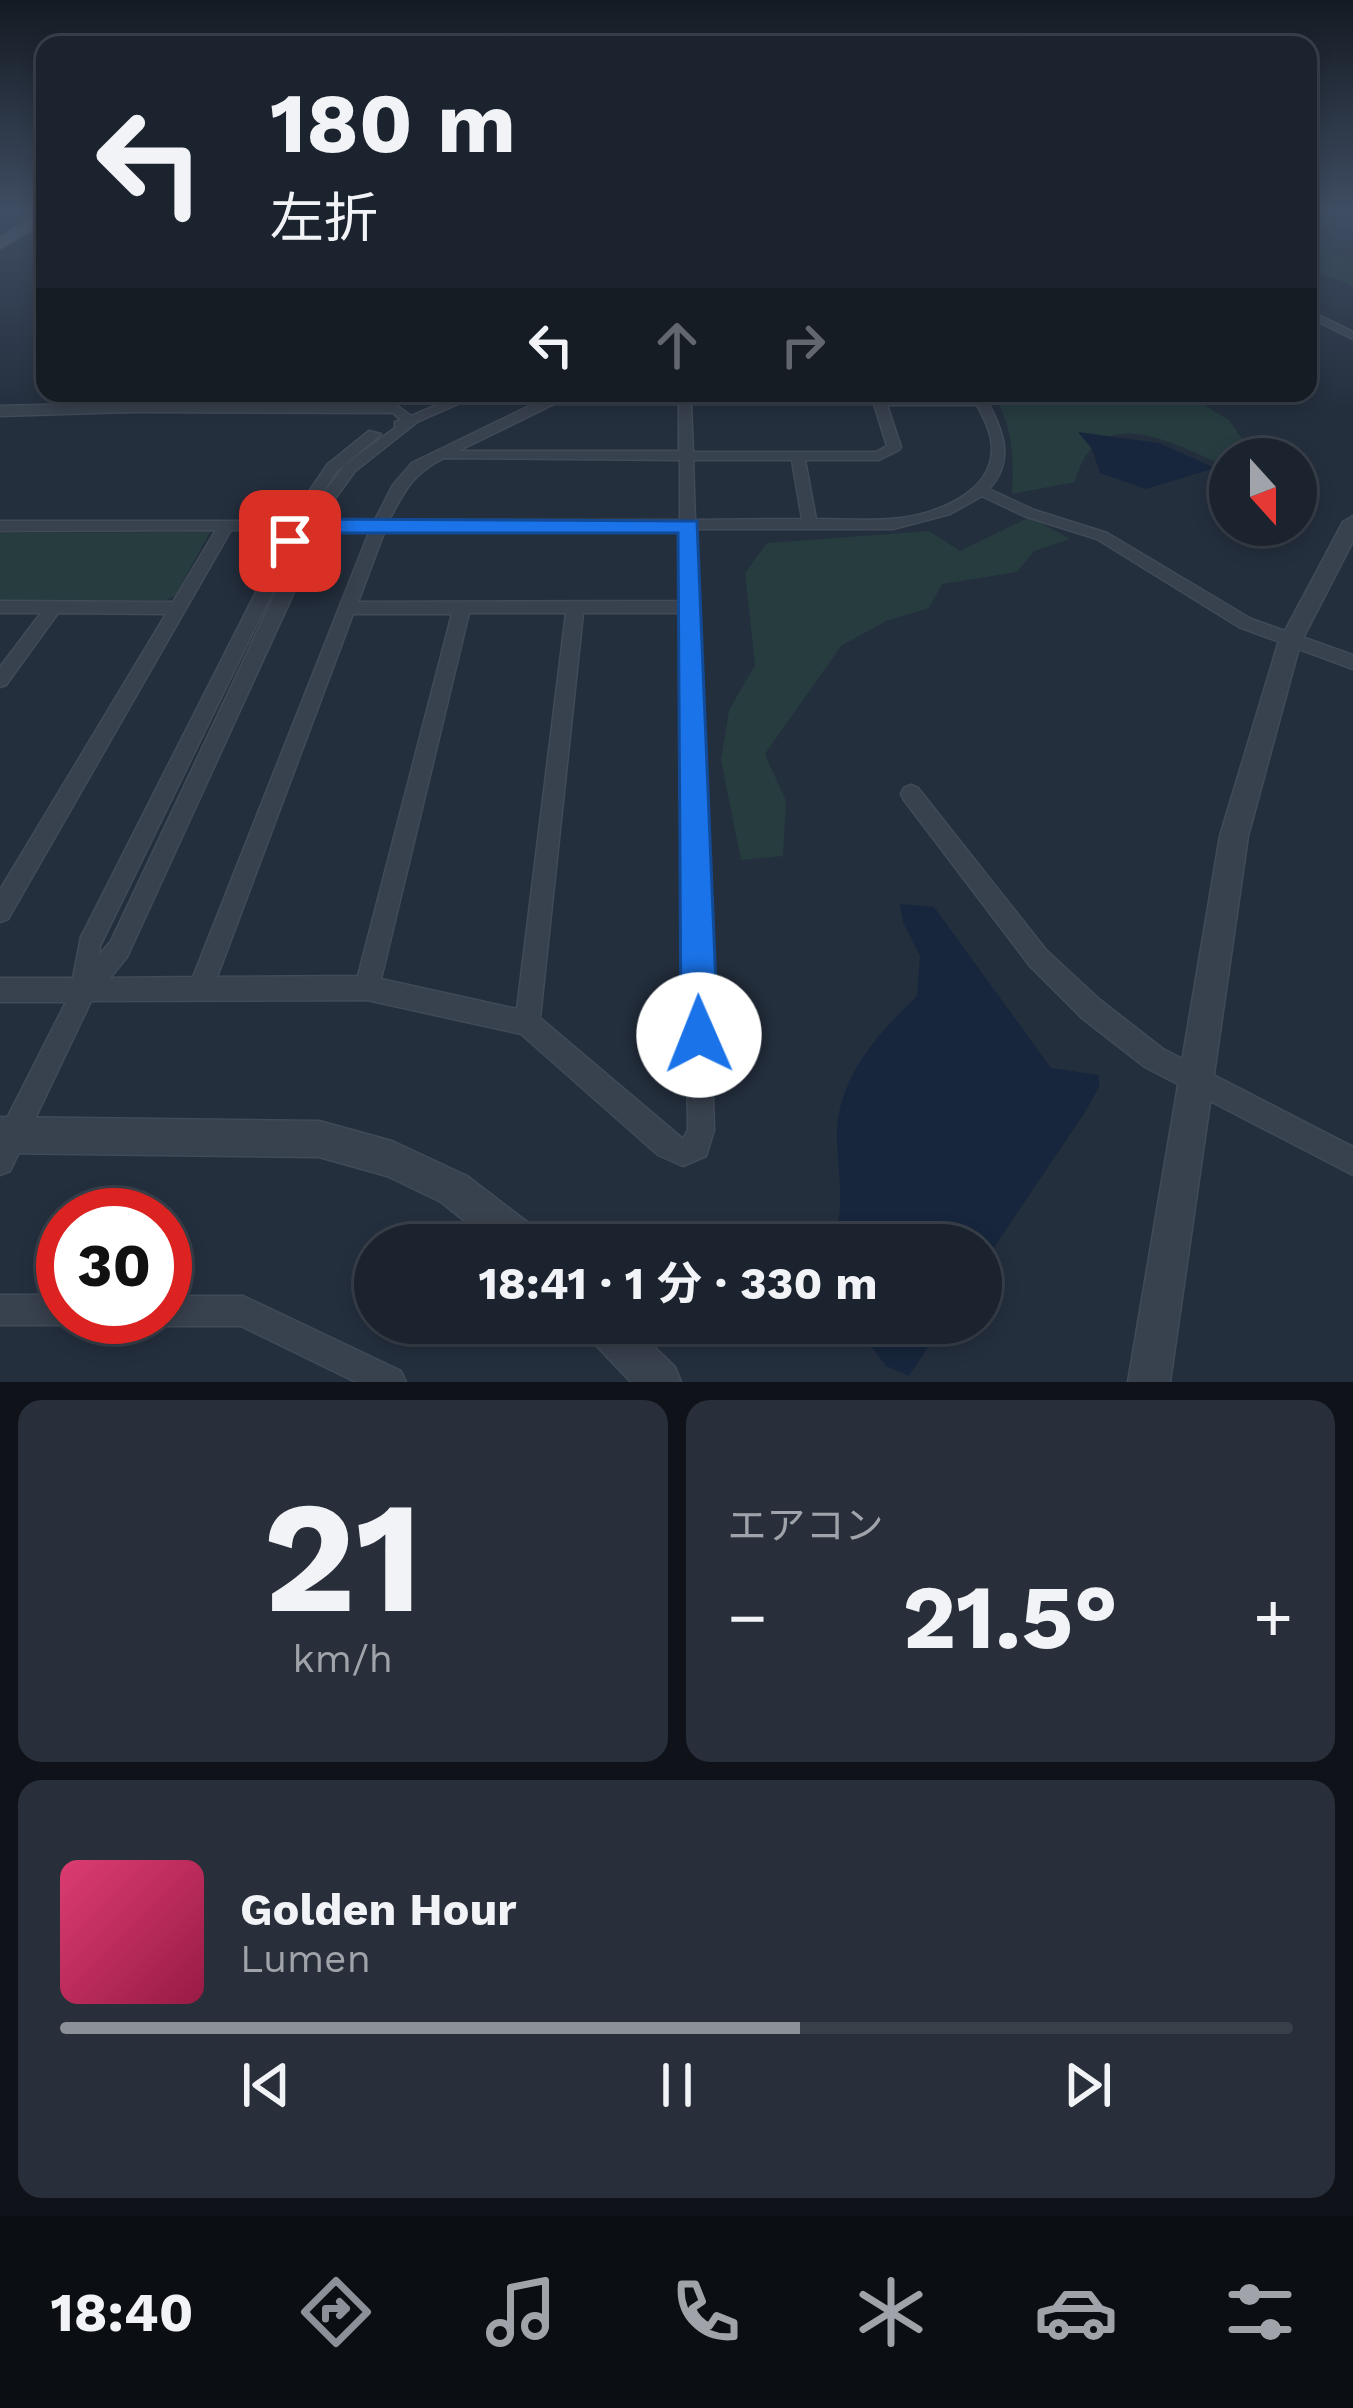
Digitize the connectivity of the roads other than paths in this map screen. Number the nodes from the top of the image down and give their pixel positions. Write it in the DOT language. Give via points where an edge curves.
graph roads {
  1 [pos="1317,318"];
  2 [pos="1353,336"];
  3 [pos="129,402"];
  4 [pos="457,402"];
  5 [pos="539,402"];
  6 [pos="685,402"];
  7 [pos="880,402"];
  8 [pos="981,402"];
  9 [pos="123,408"];
  10 [pos="0,411"];
  11 [pos="410,422"];
  12 [pos="439,455"];
  13 [pos="686,455"];
  14 [pos="799,456"];
  15 [pos="980,490"];
  16 [pos="1353,522"];
  17 [pos="0,526"];
  18 [pos="226,526"];
  19 [pos="307,526"];
  20 [pos="689,526"];
  21 [pos="810,526"];
  22 [pos="378,527"];
  23 [pos="690,607"];
  24 [pos="0,608"];
  25 [pos="53,608"];
  26 [pos="176,608"];
  27 [pos="350,608"];
  28 [pos="462,608"];
  29 [pos="575,608"];
  30 [pos="1291,640"];
  31 [pos="1353,662"];
  32 [pos="0,680"];
  33 [pos="911,794"];
  34 [pos="0,911"];
  35 [pos="201,988"];
  36 [pos="367,988"];
  37 [pos="0,991"];
  38 [pos="83,992"];
  39 [pos="526,1023"];
  40 [pos="1194,1078"];
  41 [pos="4,1143"];
  42 [pos="1353,1161"];
  43 [pos="498,1224"];
  44 [pos="0,1310"];
  45 [pos="36,1310"];
  46 [pos="192,1311"];
  47 [pos="623,1344"];
  48 [pos="390,1382"];
  49 [pos="660,1382"];
  50 [pos="1149,1382"];
  1 -- 2 [label="street"];
  3 -- 9 [label="street"];
  4 -- 11 [label="street"];
  5 -- 12 [label="street"];
  6 -- 13 [label="street"];
  7 -- 14 [label="street" via="894,446 879,456"];
  8 -- 15 [label="street" via="1000,449"];
  9 -- 10 [label="street"];
  9 -- 11 [label="street" via="396,410"];
  11 -- 19 [label="street" via="350,468"];
  12 -- 13 [label="street"];
  12 -- 22 [label="street" via="400,485"];
  13 -- 14 [label="street"];
  13 -- 20 [label="street"];
  14 -- 21 [label="street"];
  15 -- 21 [label="street" via="917,520"];
  15 -- 30 [label="street" via="1102,536 1192,594"];
  16 -- 30 [label="street"];
  17 -- 18 [label="street"];
  18 -- 19 [label="street"];
  18 -- 26 [label="street"];
  19 -- 22 [label="street"];
  19 -- 38 [label="street" via="290,541 89,945"];
  19 -- 38 [label="street" via="309,542 119,949"];
  20 -- 21 [label="street"];
  20 -- 22 [label="street"];
  20 -- 23 [label="street"];
  22 -- 27 [label="street"];
  23 -- 29 [label="street"];
  23 -- 39 [label="street" via="697,1147 683,1153 668,1146"];
  24 -- 25 [label="street"];
  25 -- 26 [label="street"];
  25 -- 32 [label="street"];
  26 -- 34 [label="street"];
  27 -- 28 [label="street"];
  27 -- 35 [label="street"];
  28 -- 29 [label="street"];
  28 -- 36 [label="street"];
  29 -- 39 [label="street"];
  30 -- 31 [label="street"];
  30 -- 40 [label="street" via="1234,836"];
  33 -- 40 [label="street" via="1038,958 1091,1010"];
  35 -- 36 [label="street"];
  35 -- 38 [label="street"];
  36 -- 39 [label="street"];
  37 -- 38 [label="street"];
  38 -- 41 [label="street"];
  40 -- 42 [label="street"];
  40 -- 50 [label="street"];
  41 -- 43 [label="street" via="319,1139 392,1159 454,1189"];
  44 -- 45 [label="street"];
  46 -- 48 [label="street" via="243,1311"];
  47 -- 49 [label="street"];
}
